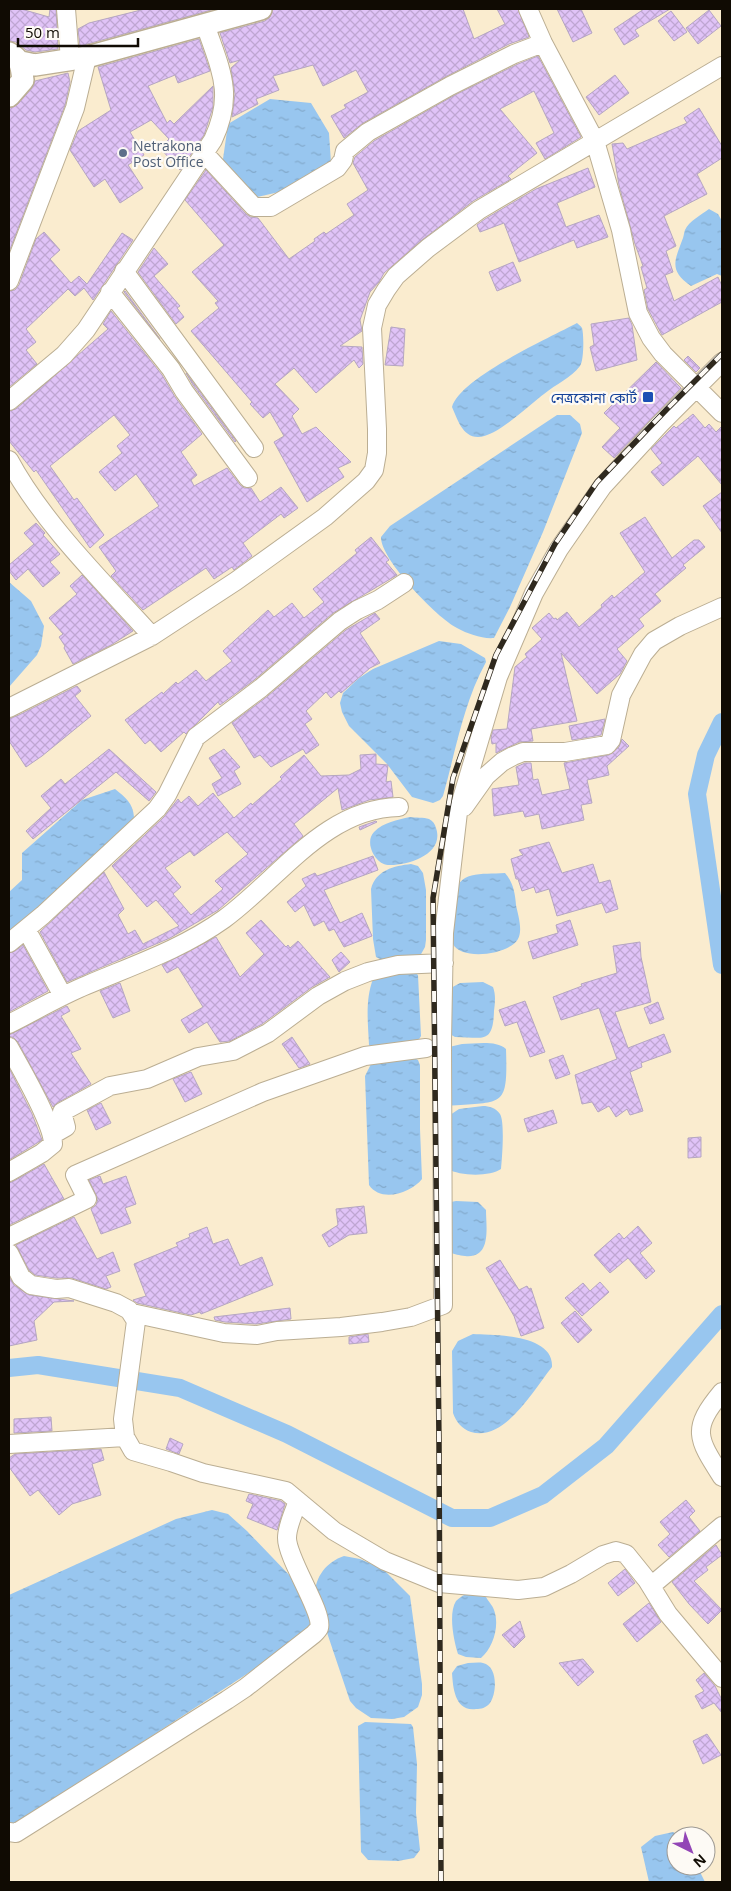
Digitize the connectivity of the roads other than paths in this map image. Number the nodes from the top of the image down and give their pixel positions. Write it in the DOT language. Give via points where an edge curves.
graph roads {
  1 [pos="66,9"];
  2 [pos="261,9"];
  3 [pos="528,9"];
  4 [pos="205,24"];
  5 [pos="543,43"];
  6 [pos="15,58"];
  7 [pos="79,58"];
  8 [pos="722,66"];
  9 [pos="9,96"];
  10 [pos="595,140"];
  11 [pos="204,154"];
  12 [pos="124,271"];
  13 [pos="9,281"];
  14 [pos="110,292"];
  15 [pos="722,362"];
  16 [pos="696,388"];
  17 [pos="9,402"];
  18 [pos="722,413"];
  19 [pos="254,448"];
  20 [pos="9,460"];
  21 [pos="248,478"];
  22 [pos="404,583"];
  23 [pos="722,607"];
  24 [pos="152,636"];
  25 [pos="9,708"];
  26 [pos="399,807"];
  27 [pos="458,812"];
  28 [pos="26,929"];
  29 [pos="9,944"];
  30 [pos="444,963"];
  31 [pos="63,996"];
  32 [pos="9,1024"];
  33 [pos="9,1046"];
  34 [pos="426,1048"];
  35 [pos="52,1135"];
  36 [pos="9,1172"];
  37 [pos="9,1237"];
  38 [pos="9,1253"];
  39 [pos="134,1317"];
  40 [pos="722,1392"];
  41 [pos="126,1437"];
  42 [pos="9,1444"];
  43 [pos="722,1477"];
  44 [pos="298,1501"];
  45 [pos="722,1526"];
  46 [pos="651,1586"];
  47 [pos="722,1678"];
  48 [pos="9,1832"];
  1 -- 7 [label="street"];
  2 -- 4 [label="main road"];
  3 -- 5 [label="street"];
  4 -- 7 [label="main road"];
  4 -- 11 [label="street" via="223,78 225,103 220,126"];
  5 -- 10 [label="street"];
  5 -- 11 [label="street" via="496,63 368,132 345,151 337,168 271,207 254,208"];
  6 -- 7 [label="main road" via="35,64"];
  6 -- 9 [label="main road" via="23,80"];
  7 -- 13 [label="street" via="75,108"];
  8 -- 10 [label="street"];
  10 -- 16 [label="street" via="621,230 638,313 651,338"];
  10 -- 24 [label="street" via="479,210 396,276 373,316 377,428 374,470 326,517"];
  11 -- 12 [label="street"];
  12 -- 14 [label="street"];
  12 -- 19 [label="street"];
  14 -- 17 [label="street" via="86,330 64,355"];
  14 -- 21 [label="street" via="171,369"];
  15 -- 16 [label="street"];
  16 -- 18 [label="street"];
  16 -- 27 [label="street" via="602,487 559,549 534,593 498,677"];
  20 -- 24 [label="street" via="21,482 65,538"];
  22 -- 28 [label="street" via="340,621 261,688 196,737 158,809"];
  23 -- 27 [label="street" via="654,641 643,654 621,695 612,740 607,745 565,752 523,752 513,756 486,776 467,805"];
  24 -- 25 [label="street"];
  26 -- 31 [label="street" via="372,809 344,820 320,835 224,918 191,940"];
  27 -- 30 [label="street" via="444,933"];
  28 -- 29 [label="street"];
  28 -- 31 [label="street"];
  30 -- 35 [label="street" via="398,965 345,981 318,996 268,1033 233,1052 198,1057 147,1079 110,1086 62,1112 66,1128"];
  30 -- 39 [label="street" via="443,1305 411,1317 382,1322 257,1335 224,1334"];
  31 -- 32 [label="street"];
  33 -- 35 [label="street"];
  34 -- 37 [label="street" via="365,1056 263,1092 142,1144 75,1175 86,1199"];
  35 -- 36 [label="street" via="53,1144 49,1148"];
  38 -- 39 [label="street" via="21,1276 31,1286 69,1288 122,1306"];
  39 -- 41 [label="street" via="122,1419"];
  40 -- 43 [label="street" via="708,1409 700,1429 702,1444"];
  41 -- 42 [label="street"];
  41 -- 44 [label="street" via="133,1451 203,1473 286,1492"];
  44 -- 46 [label="street" via="334,1531 385,1561 439,1583 518,1590 544,1587 616,1551 626,1554"];
  44 -- 48 [label="street" via="287,1539 319,1622 314,1634 234,1696 16,1833"];
  45 -- 46 [label="street"];
  46 -- 47 [label="street" via="668,1614"];
}
